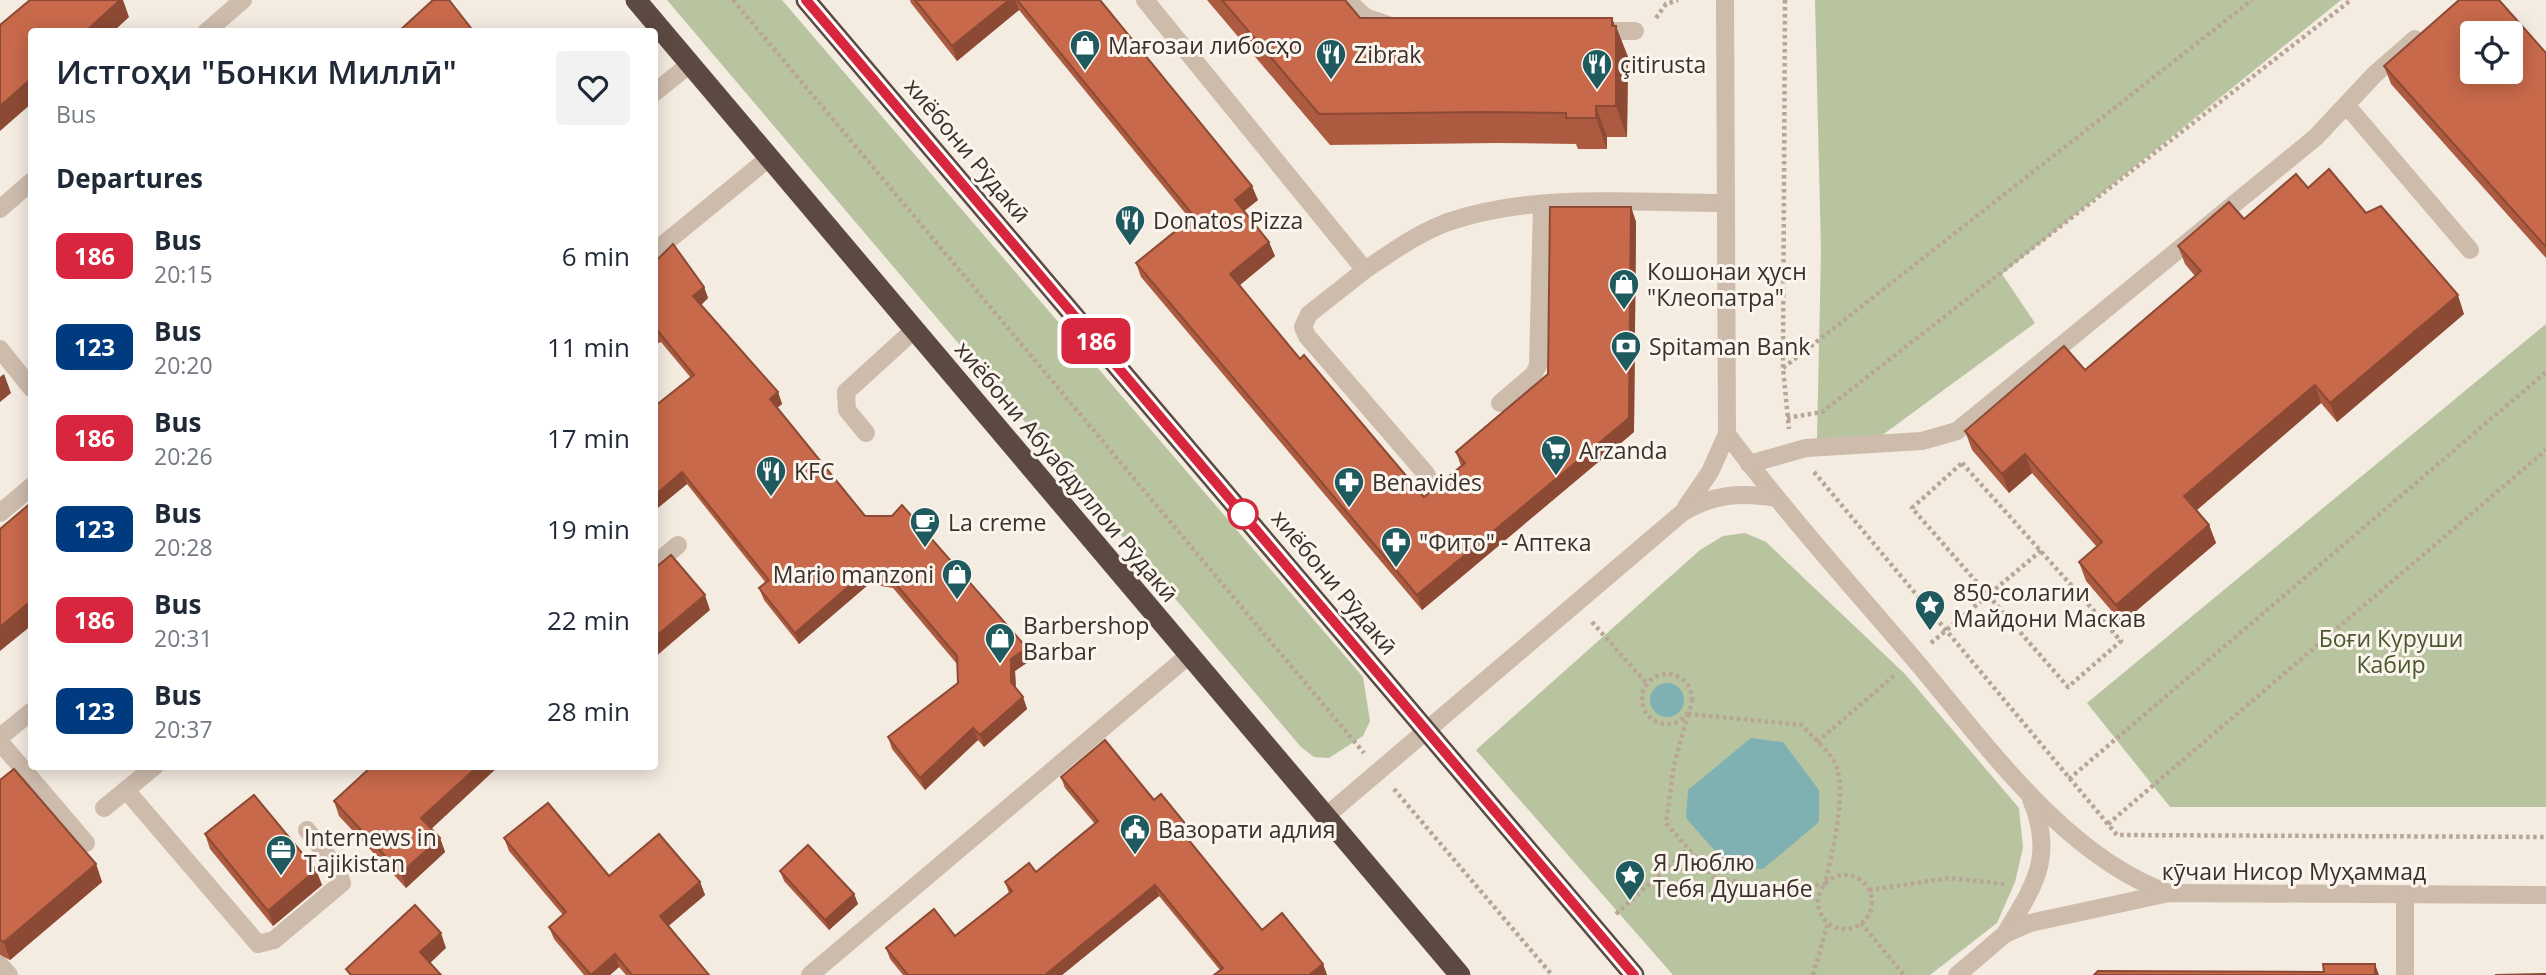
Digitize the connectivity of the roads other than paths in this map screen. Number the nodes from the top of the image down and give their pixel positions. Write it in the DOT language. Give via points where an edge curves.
graph roads {
  1 [pos="636,0"];
  2 [pos="806,0"];
  3 [pos="1145,0"];
  4 [pos="1347,0"];
  5 [pos="1725,0"];
  6 [pos="235,3"];
  7 [pos="2429,26"];
  8 [pos="210,28"];
  9 [pos="1408,28"];
  10 [pos="1581,30"];
  11 [pos="1635,31"];
  12 [pos="690,64"];
  13 [pos="658,90"];
  14 [pos="2347,106"];
  15 [pos="769,158"];
  16 [pos="28,184"];
  17 [pos="1726,203"];
  18 [pos="1542,205"];
  19 [pos="0,209"];
  20 [pos="658,249"];
  21 [pos="2470,250"];
  22 [pos="1365,270"];
  23 [pos="914,330"];
  24 [pos="0,349"];
  25 [pos="28,384"];
  26 [pos="1500,403"];
  27 [pos="866,433"];
  28 [pos="1727,434"];
  29 [pos="1749,464"];
  30 [pos="1427,475"];
  31 [pos="28,489"];
  32 [pos="1776,498"];
  33 [pos="0,513"];
  34 [pos="1682,513"];
  35 [pos="678,545"];
  36 [pos="658,562"];
  37 [pos="1188,656"];
  38 [pos="28,715"];
  39 [pos="1427,731"];
  40 [pos="0,740"];
  41 [pos="150,770"];
  42 [pos="126,790"];
  43 [pos="2029,794"];
  44 [pos="104,808"];
  45 [pos="1326,816"];
  46 [pos="307,830"];
  47 [pos="86,843"];
  48 [pos="2169,893"];
  49 [pos="2405,895"];
  50 [pos="2546,895"];
  51 [pos="2005,934"];
  52 [pos="0,965"];
  53 [pos="9,975"];
  54 [pos="810,975"];
  55 [pos="1460,975"];
  56 [pos="1634,975"];
  57 [pos="1957,975"];
  58 [pos="2405,975"];
  1 -- 12 [label="highway, хиёбони Абуабдуллои Рӯдакӣ"];
  2 -- 39 [label="highway, хиёбони Рӯдакӣ"];
  3 -- 22 [label="street"];
  4 -- 9 [label="street" via="1365,18"];
  5 -- 17 [label="street"];
  6 -- 8 [label="street"];
  7 -- 14 [label="street"];
  10 -- 11 [label="street"];
  12 -- 13 [label="street"];
  12 -- 15 [label="highway, хиёбони Абуабдуллои Рӯдакӣ"];
  14 -- 21 [label="street"];
  14 -- 29 [label="street" via="2316,137 1957,431 1922,441 1795,450"];
  15 -- 20 [label="street"];
  15 -- 23 [label="highway, хиёбони Абуабдуллои Рӯдакӣ"];
  16 -- 19 [label="street"];
  17 -- 18 [label="street"];
  17 -- 28 [label="street"];
  18 -- 22 [label="street" via="1449,222 1409,240"];
  18 -- 26 [label="street" via="1538,366"];
  22 -- 30 [label="street" via="1309,314 1303,327"];
  23 -- 27 [label="street" via="846,392 847,410"];
  23 -- 37 [label="highway, хиёбони Абуабдуллои Рӯдакӣ"];
  24 -- 25 [label="street"];
  28 -- 29 [label="street"];
  28 -- 34 [label="street" via="1710,472"];
  29 -- 32 [label="street"];
  31 -- 33 [label="street"];
  32 -- 34 [label="street" via="1724,496 1697,503"];
  32 -- 43 [label="street"];
  34 -- 39 [label="street"];
  35 -- 36 [label="street"];
  37 -- 45 [label="highway, хиёбони Абуабдуллои Рӯдакӣ"];
  37 -- 54 [label="street"];
  38 -- 40 [label="street"];
  39 -- 45 [label="street"];
  39 -- 56 [label="highway, хиёбони Рӯдакӣ"];
  40 -- 47 [label="street"];
  41 -- 42 [label="street"];
  42 -- 44 [label="street"];
  42 -- 46 [label="street" via="258,944 274,940 342,883 337,868"];
  43 -- 48 [label="street" via="2117,869"];
  43 -- 51 [label="street, кӯчаи Нисор Муҳаммад" via="2043,834 2042,861 2033,888"];
  45 -- 55 [label="highway, хиёбони Абуабдуллои Рӯдакӣ"];
  48 -- 49 [label="street, кӯчаи Нисор Муҳаммад"];
  48 -- 51 [label="street, кӯчаи Нисор Муҳаммад" via="2047,918"];
  49 -- 50 [label="street, кӯчаи Нисор Муҳаммад"];
  49 -- 58 [label="street"];
  51 -- 57 [label="street, кӯчаи Нисор Муҳаммад"];
  52 -- 53 [label="street"];
}
